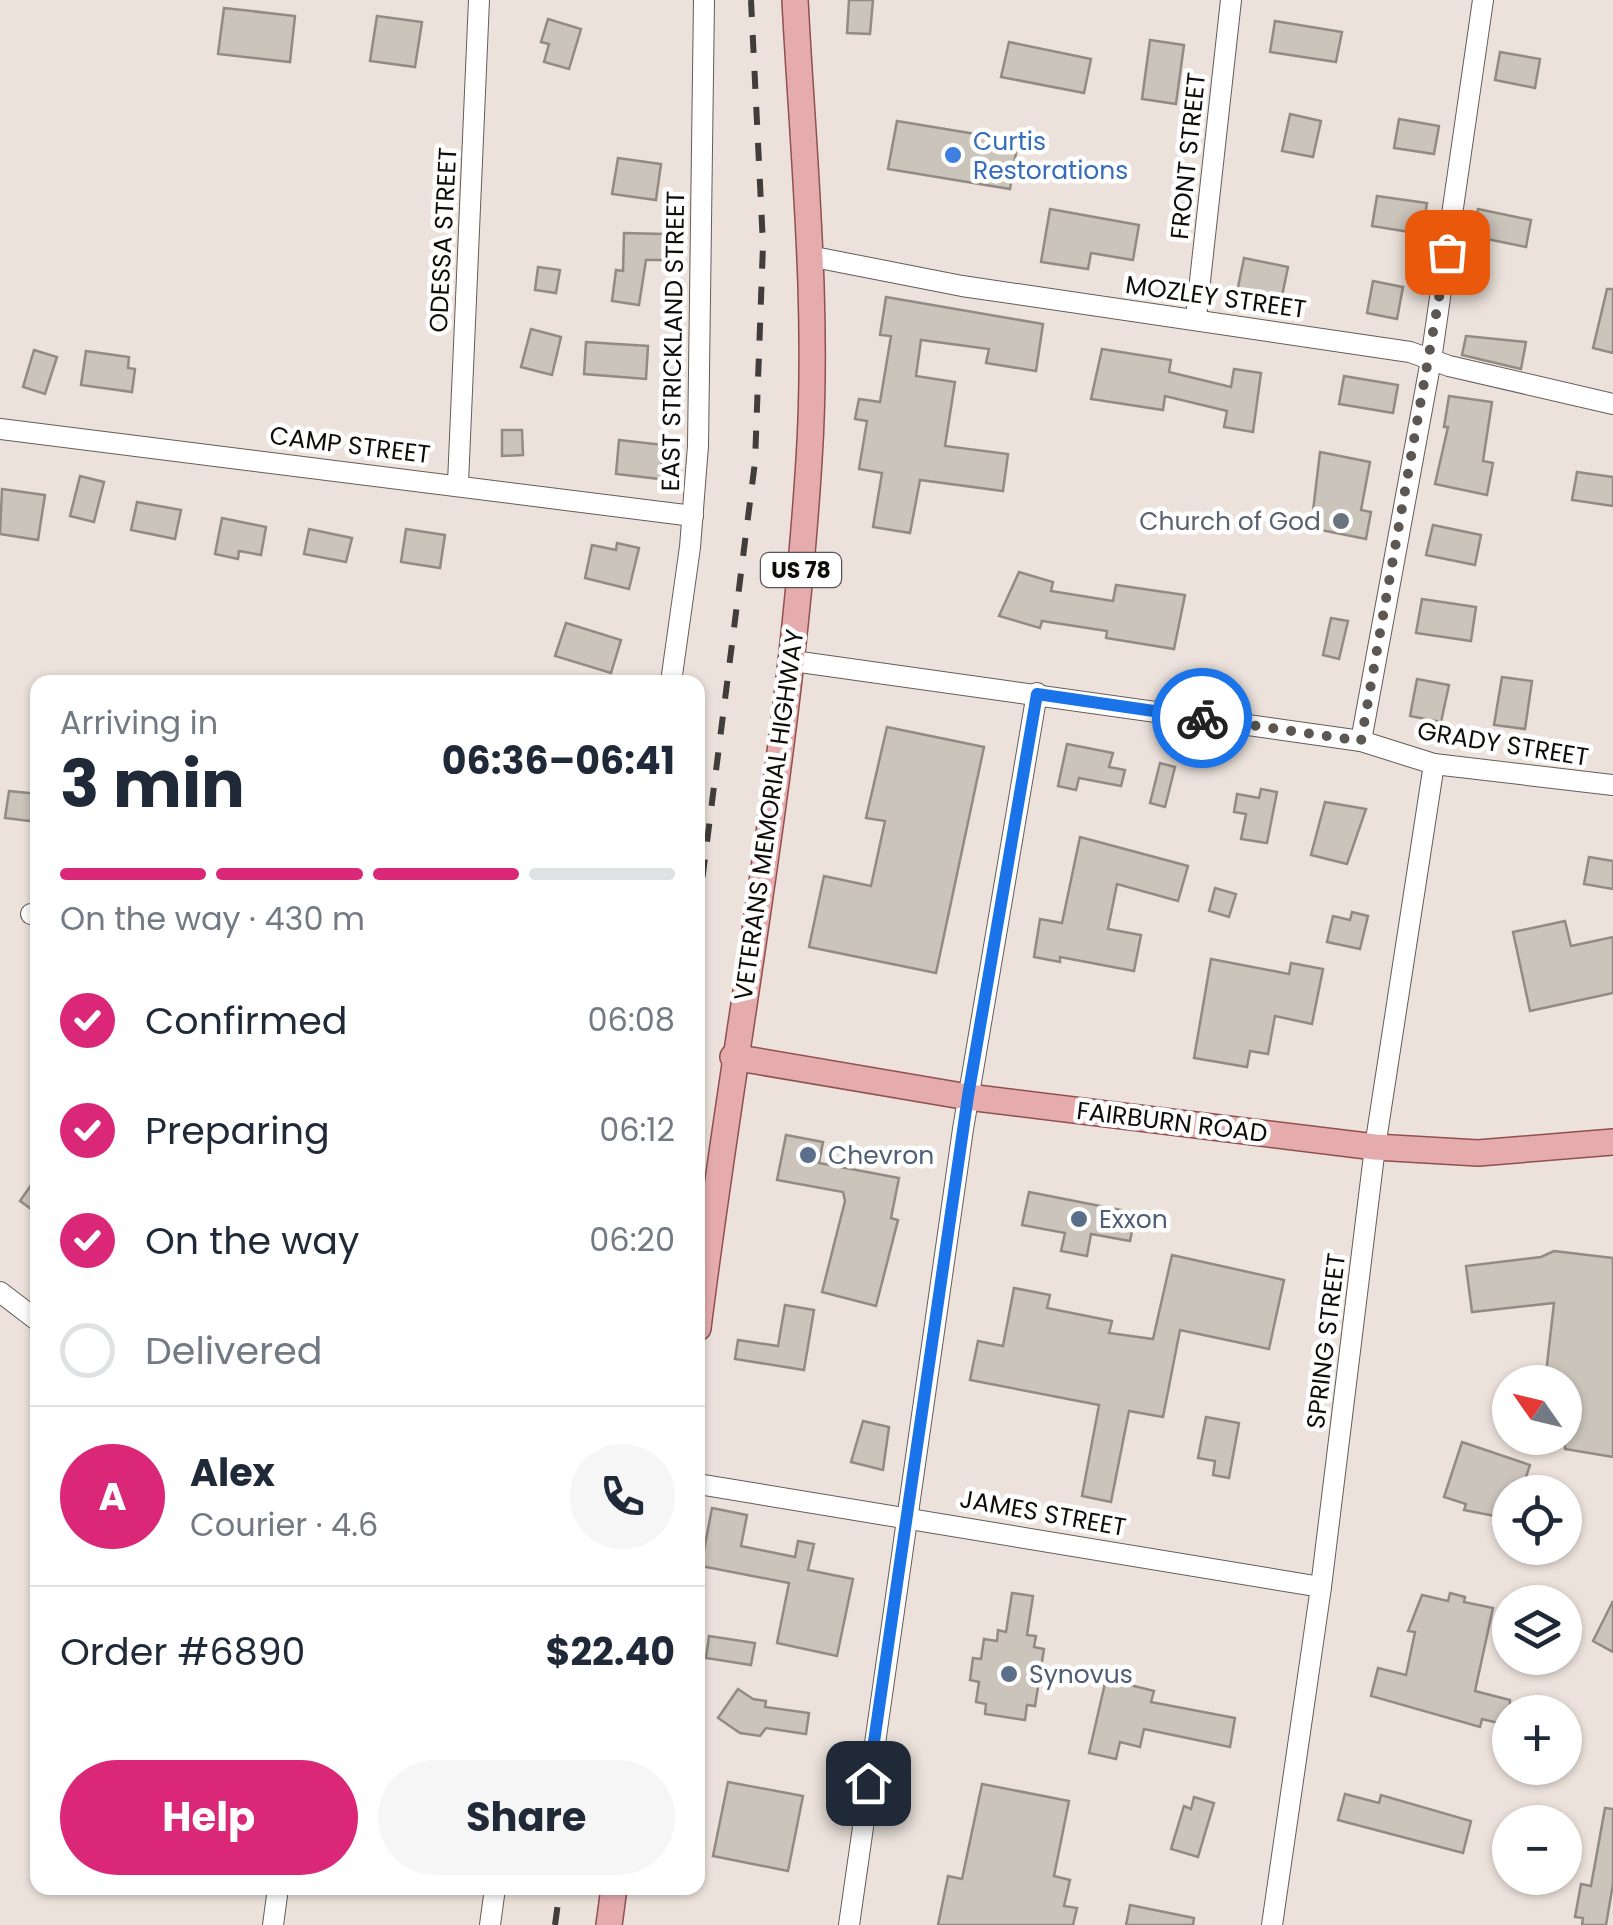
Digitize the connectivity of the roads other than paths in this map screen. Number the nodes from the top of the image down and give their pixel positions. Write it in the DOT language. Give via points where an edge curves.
graph roads {
  1 [pos="479,0"];
  2 [pos="693,0"];
  3 [pos="794,0"];
  4 [pos="1231,0"];
  5 [pos="1483,0"];
  6 [pos="704,1"];
  7 [pos="809,256"];
  8 [pos="1196,317"];
  9 [pos="1432,360"];
  10 [pos="1613,404"];
  11 [pos="0,428"];
  12 [pos="458,483"];
  13 [pos="693,516"];
  14 [pos="793,662"];
  15 [pos="671,675"];
  16 [pos="1037,694"];
  17 [pos="1361,741"];
  18 [pos="1434,764"];
  19 [pos="1613,785"];
  20 [pos="733,1056"];
  21 [pos="968,1096"];
  22 [pos="1613,1142"];
  23 [pos="1375,1147"];
  24 [pos="705,1274"];
  25 [pos="0,1292"];
  26 [pos="30,1315"];
  27 [pos="705,1485"];
  28 [pos="907,1516"];
  29 [pos="1321,1586"];
  30 [pos="277,1895"];
  31 [pos="494,1895"];
  32 [pos="613,1895"];
  33 [pos="273,1925"];
  34 [pos="490,1925"];
  35 [pos="609,1925"];
  36 [pos="849,1925"];
  37 [pos="1272,1925"];
  1 -- 12 [label="street, ODESSA STREET"];
  2 -- 6 [label="street"];
  3 -- 7 [label="main road, VETERANS MEMORIAL HIGHWAY / US 78"];
  4 -- 8 [label="street, FRONT STREET"];
  5 -- 9 [label="street"];
  6 -- 13 [label="street, EAST STRICKLAND STREET"];
  7 -- 8 [label="street, MOZLEY STREET" via="962,286"];
  7 -- 14 [label="main road, VETERANS MEMORIAL HIGHWAY / US 78" via="814,357"];
  8 -- 9 [label="street, MOZLEY STREET"];
  9 -- 10 [label="street, MOZLEY STREET"];
  9 -- 17 [label="street"];
  11 -- 12 [label="street, CAMP STREET"];
  12 -- 13 [label="street, CAMP STREET"];
  13 -- 15 [label="street, EAST STRICKLAND STREET"];
  14 -- 16 [label="street, GRADY STREET"];
  14 -- 20 [label="main road, VETERANS MEMORIAL HIGHWAY / US 78"];
  16 -- 17 [label="street, GRADY STREET"];
  16 -- 21 [label="street"];
  17 -- 18 [label="street, GRADY STREET"];
  18 -- 19 [label="street, GRADY STREET"];
  18 -- 23 [label="street, SPRING STREET"];
  20 -- 21 [label="main road, FAIRBURN ROAD"];
  20 -- 24 [label="main road, VETERANS MEMORIAL HIGHWAY / US 78"];
  21 -- 23 [label="main road, FAIRBURN ROAD"];
  21 -- 28 [label="street"];
  22 -- 23 [label="main road, FAIRBURN ROAD" via="1478,1153"];
  23 -- 29 [label="street, SPRING STREET"];
  25 -- 26 [label="street"];
  27 -- 28 [label="street, JAMES STREET"];
  28 -- 29 [label="street, JAMES STREET"];
  28 -- 36 [label="street"];
  29 -- 37 [label="street, SPRING STREET"];
  30 -- 33 [label="street"];
  31 -- 34 [label="street"];
  32 -- 35 [label="main road"];
}
